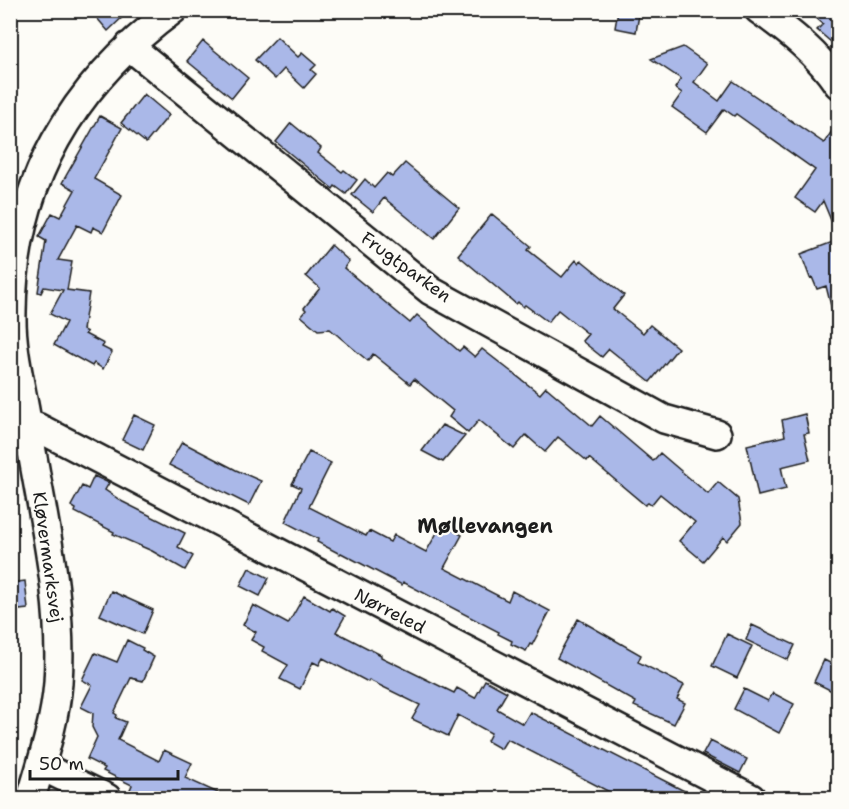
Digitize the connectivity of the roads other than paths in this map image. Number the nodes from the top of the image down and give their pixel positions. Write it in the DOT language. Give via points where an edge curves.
graph roads {
  1 [pos="173,10"];
  2 [pos="759,10"];
  3 [pos="129,46"];
  4 [pos="838,84"];
  5 [pos="22,425"];
  6 [pos="717,434"];
  7 [pos="41,766"];
  8 [pos="31,798"];
  9 [pos="107,798"];
  10 [pos="751,798"];
  1 -- 3 [label="street, Kløvermarksvej"];
  2 -- 4 [label="street" via="806,46"];
  3 -- 5 [label="street, Kløvermarksvej" via="95,81 69,118 38,179 22,225 12,315"];
  3 -- 6 [label="street, Frugtparken" via="431,291 664,419"];
  5 -- 7 [label="street, Kløvermarksvej" via="58,618 57,686"];
  5 -- 10 [label="street, Nørreled" via="37,427"];
  7 -- 8 [label="street, Kløvermarksvej"];
  7 -- 9 [label="street"];
}
